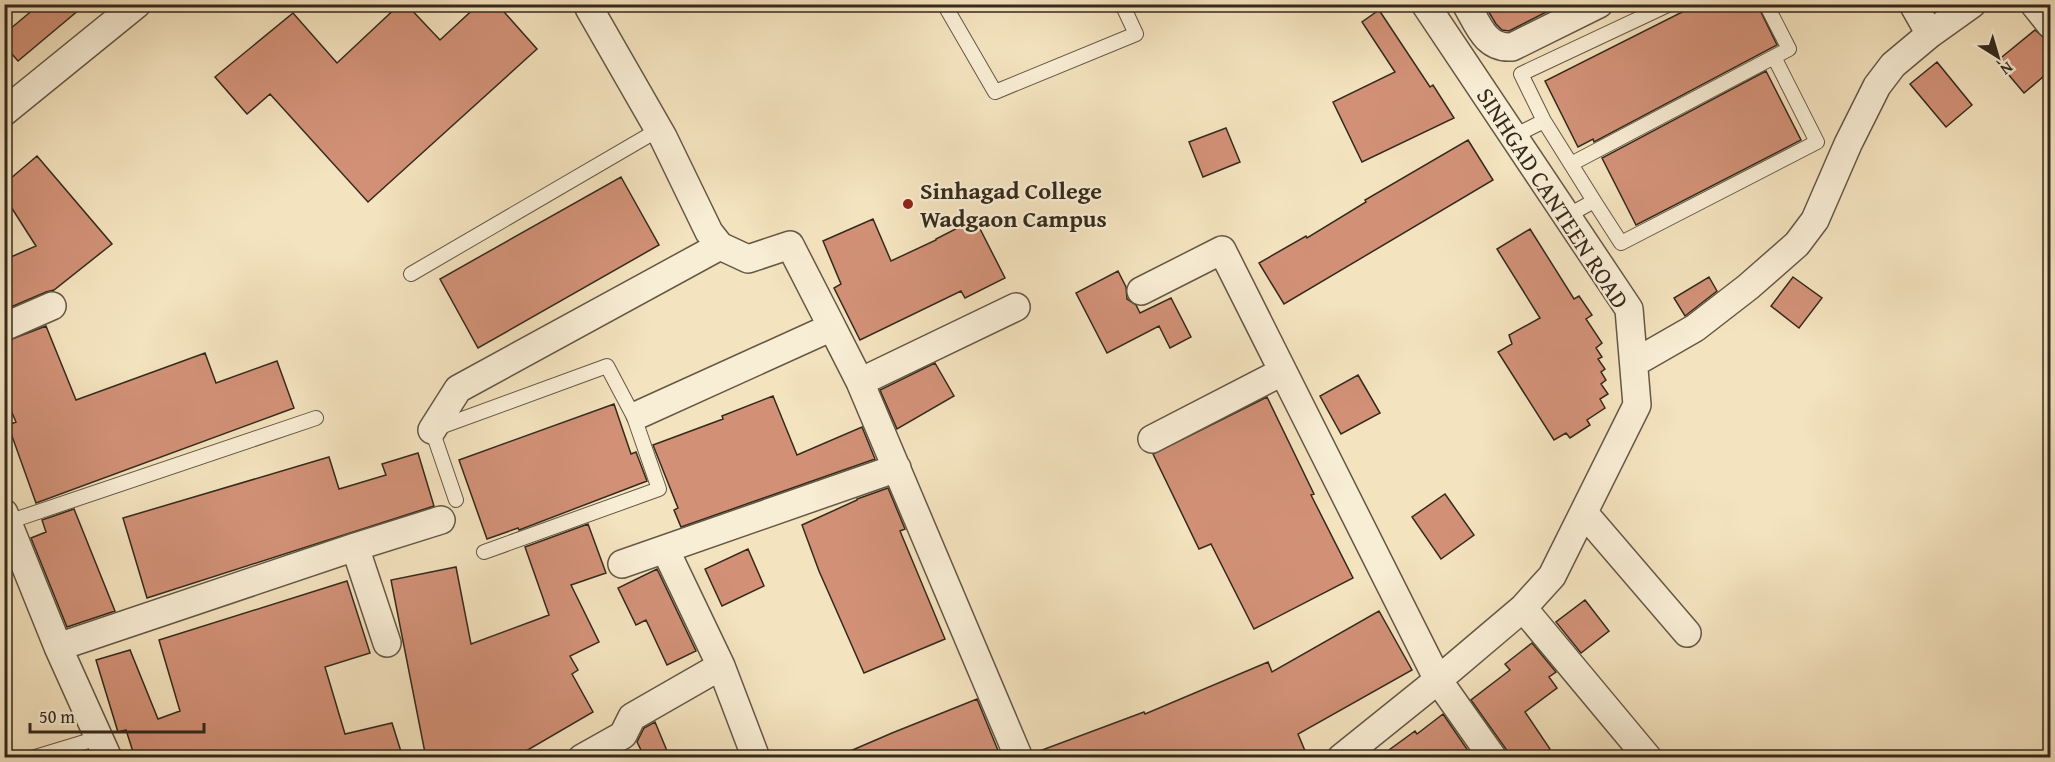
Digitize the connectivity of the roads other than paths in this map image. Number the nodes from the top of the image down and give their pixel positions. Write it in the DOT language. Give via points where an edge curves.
graph roads {
  1 [pos="137,4"];
  2 [pos="944,4"];
  3 [pos="1122,4"];
  4 [pos="1425,4"];
  5 [pos="1466,4"];
  6 [pos="1599,4"];
  7 [pos="1670,4"];
  8 [pos="1766,4"];
  9 [pos="1913,4"];
  10 [pos="1972,4"];
  11 [pos="2034,4"];
  12 [pos="589,6"];
  13 [pos="2050,24"];
  14 [pos="1930,34"];
  15 [pos="1774,57"];
  16 [pos="4,112"];
  17 [pos="1544,121"];
  18 [pos="658,129"];
  19 [pos="1514,136"];
  20 [pos="1571,164"];
  21 [pos="1594,201"];
  22 [pos="1567,216"];
  23 [pos="720,246"];
  24 [pos="411,274"];
  25 [pos="1141,291"];
  26 [pos="52,306"];
  27 [pos="1016,307"];
  28 [pos="4,327"];
  29 [pos="832,327"];
  30 [pos="1634,363"];
  31 [pos="1282,372"];
  32 [pos="860,382"];
  33 [pos="637,415"];
  34 [pos="316,418"];
  35 [pos="432,430"];
  36 [pos="1152,439"];
  37 [pos="897,468"];
  38 [pos="449,510"];
  39 [pos="1584,513"];
  40 [pos="6,518"];
  41 [pos="355,547"];
  42 [pos="665,549"];
  43 [pos="484,552"];
  44 [pos="622,564"];
  45 [pos="1523,608"];
  46 [pos="1687,633"];
  47 [pos="387,643"];
  48 [pos="58,647"];
  49 [pos="721,666"];
  50 [pos="1438,680"];
  51 [pos="103,748"];
  52 [pos="33,758"];
  53 [pos="582,758"];
  54 [pos="756,758"];
  55 [pos="1019,758"];
  56 [pos="1341,758"];
  57 [pos="1493,758"];
  58 [pos="1648,758"];
  1 -- 16 [label="street"];
  2 -- 3 [label="lane" via="995,92 1136,34"];
  4 -- 19 [label="street, SINHGAD CANTEEN ROAD"];
  5 -- 6 [label="street" via="1490,43 1500,48 1512,47"];
  7 -- 17 [label="lane" via="1521,74"];
  8 -- 15 [label="lane" via="1789,49"];
  9 -- 14 [label="street"];
  10 -- 14 [label="street"];
  11 -- 13 [label="street"];
  12 -- 18 [label="street"];
  14 -- 30 [label="street" via="1893,65 1877,86 1815,220 1797,244 1695,328"];
  15 -- 20 [label="lane"];
  15 -- 21 [label="lane" via="1817,142 1621,243"];
  17 -- 19 [label="lane"];
  17 -- 20 [label="lane"];
  18 -- 23 [label="street" via="709,232"];
  18 -- 24 [label="lane"];
  19 -- 22 [label="street, SINHGAD CANTEEN ROAD"];
  20 -- 21 [label="lane"];
  21 -- 22 [label="lane"];
  22 -- 30 [label="street, SINHGAD CANTEEN ROAD" via="1629,309"];
  23 -- 29 [label="street" via="748,259 789,245"];
  23 -- 35 [label="street" via="458,390"];
  25 -- 31 [label="street" via="1222,250"];
  26 -- 28 [label="street"];
  27 -- 32 [label="street"];
  29 -- 32 [label="street"];
  29 -- 33 [label="street"];
  30 -- 39 [label="street, SINHGAD CANTEEN ROAD" via="1637,405"];
  31 -- 36 [label="street"];
  31 -- 50 [label="street"];
  32 -- 37 [label="street"];
  33 -- 35 [label="lane" via="607,366"];
  33 -- 43 [label="lane" via="659,489"];
  34 -- 40 [label="lane"];
  35 -- 38 [label="lane"];
  37 -- 42 [label="street"];
  37 -- 55 [label="street"];
  38 -- 41 [label="street"];
  39 -- 45 [label="street, SINHGAD CANTEEN ROAD" via="1552,576"];
  39 -- 46 [label="street"];
  40 -- 48 [label="street"];
  41 -- 47 [label="street"];
  41 -- 48 [label="street"];
  42 -- 44 [label="street"];
  42 -- 49 [label="street"];
  45 -- 50 [label="street, SINHGAD CANTEEN ROAD"];
  45 -- 58 [label="street"];
  48 -- 51 [label="street"];
  49 -- 53 [label="street" via="632,717 623,735"];
  49 -- 54 [label="street"];
  50 -- 56 [label="street, SINHGAD CANTEEN ROAD"];
  50 -- 57 [label="street"];
  51 -- 52 [label="lane"];
}
